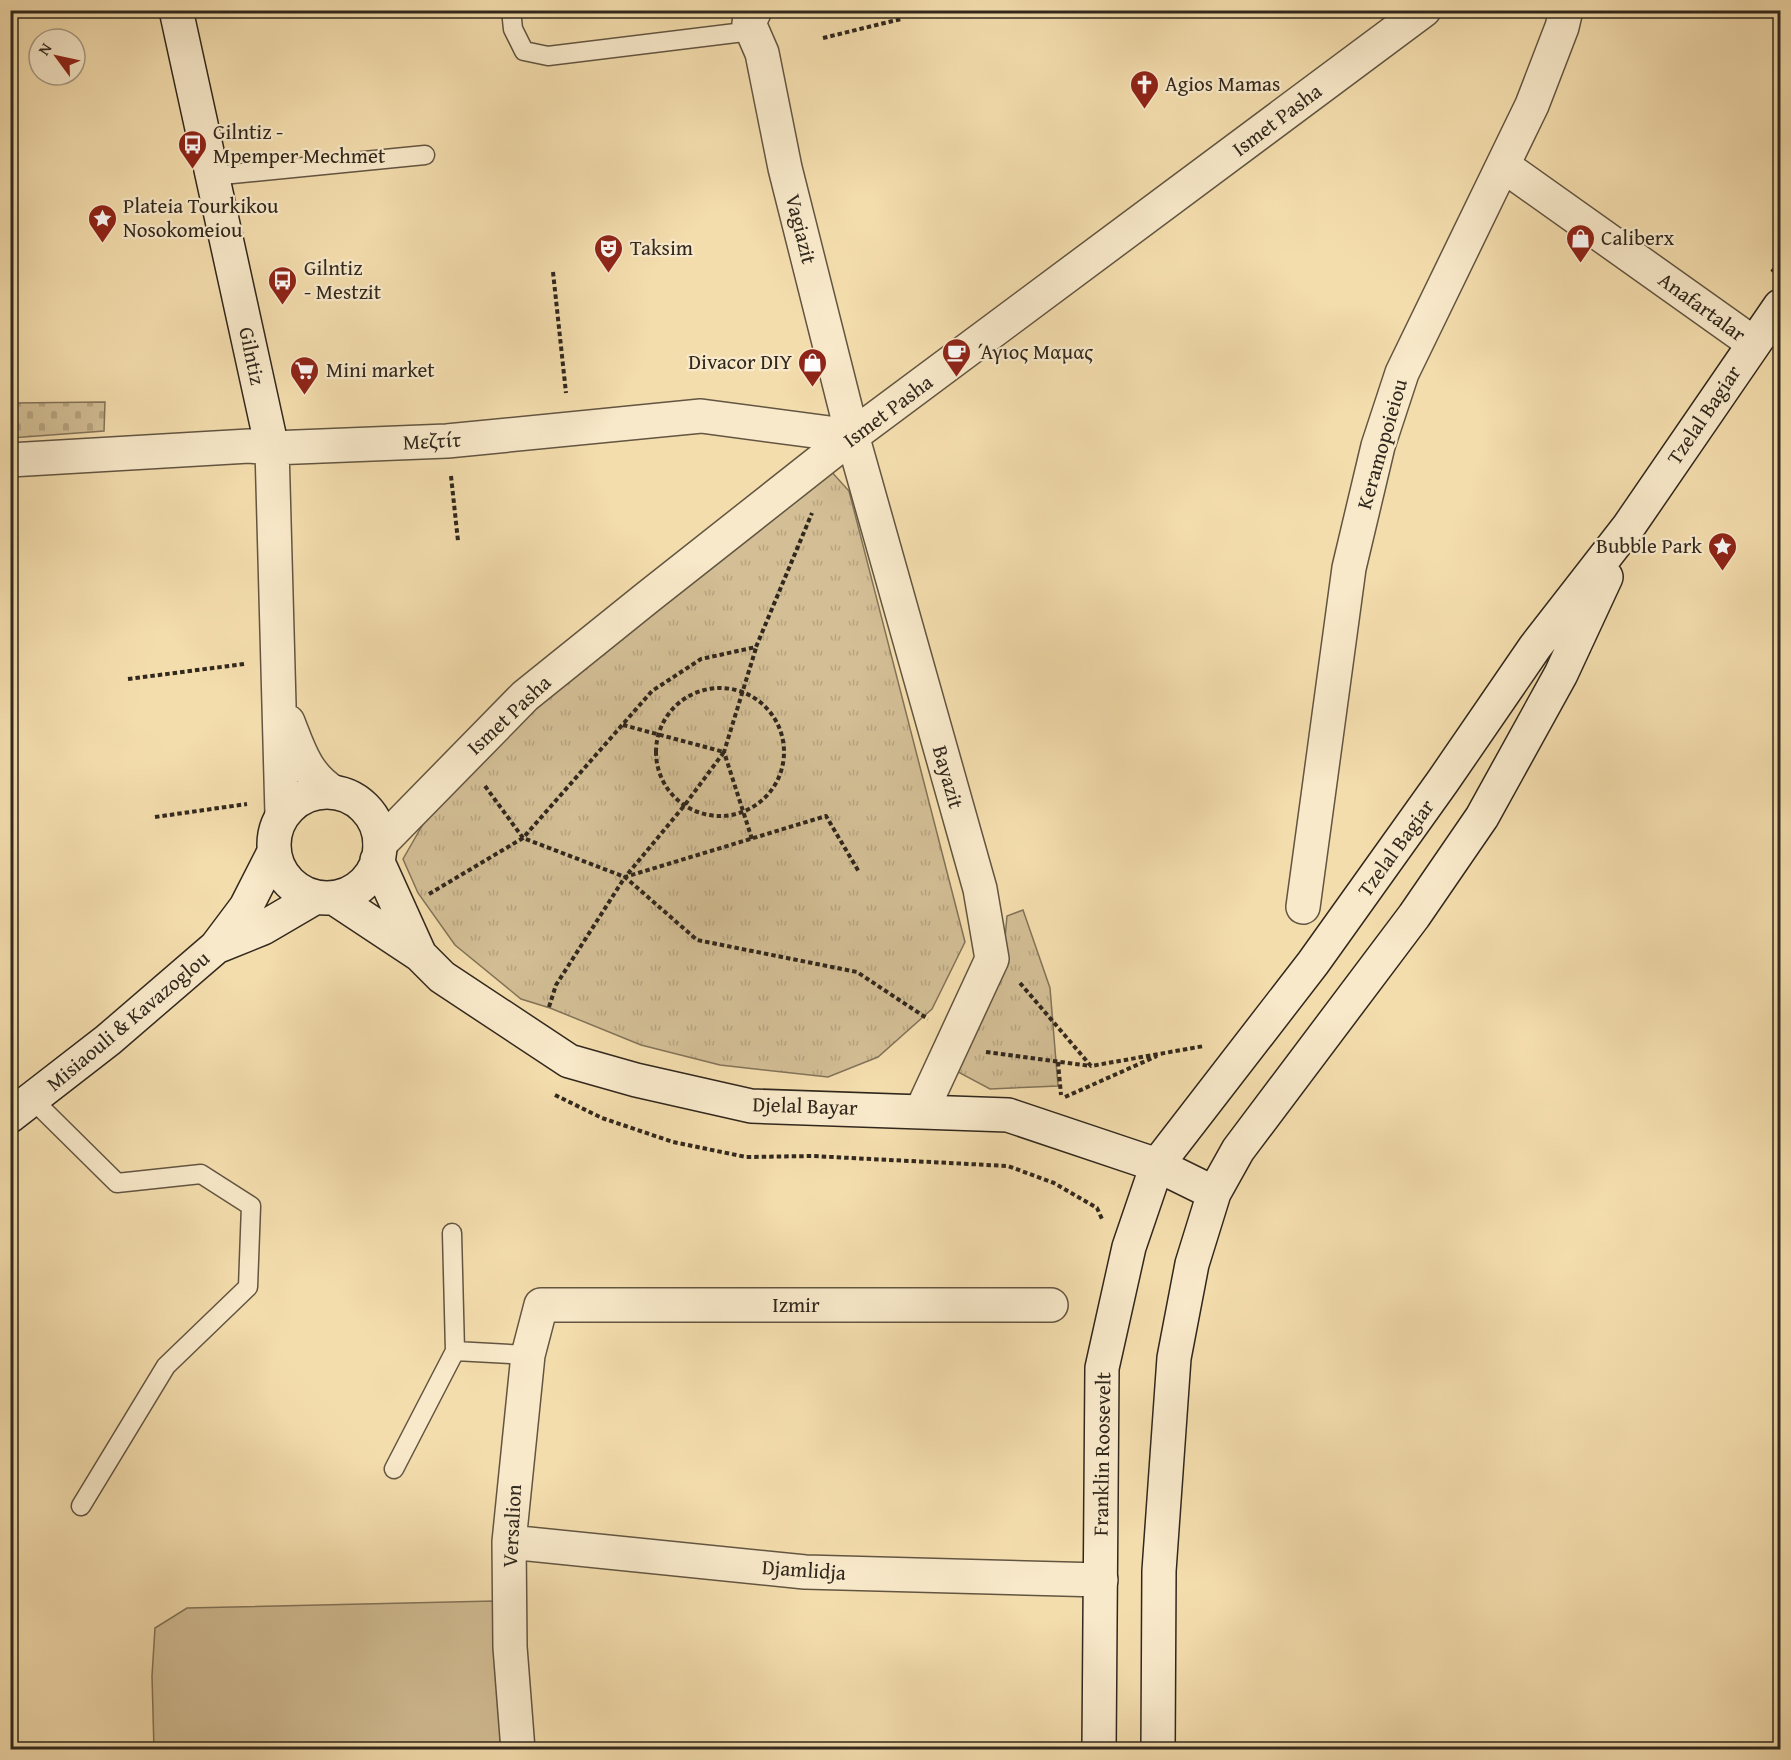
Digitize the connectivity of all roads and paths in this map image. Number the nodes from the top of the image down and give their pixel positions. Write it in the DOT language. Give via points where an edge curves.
graph roads {
  1 [pos="176,10"];
  2 [pos="511,10"];
  3 [pos="1424,10"];
  4 [pos="1566,10"];
  5 [pos="747,19"];
  6 [pos="901,19"];
  7 [pos="824,38"];
  8 [pos="425,155"];
  9 [pos="1504,166"];
  10 [pos="212,176"];
  11 [pos="553,272"];
  12 [pos="1780,306"];
  13 [pos="1753,343"];
  14 [pos="570,430"];
  15 [pos="852,436"];
  16 [pos="447,441"];
  17 [pos="272,448"];
  18 [pos="10,460"];
  19 [pos="815,504"];
  20 [pos="1629,526"];
  21 [pos="458,541"];
  22 [pos="756,647"];
  23 [pos="249,664"];
  24 [pos="128,679"];
  25 [pos="742,691"];
  26 [pos="281,706"];
  27 [pos="623,725"];
  28 [pos="658,734"];
  29 [pos="724,752"];
  30 [pos="478,777"];
  31 [pos="333,792"];
  32 [pos="684,806"];
  33 [pos="269,809"];
  34 [pos="744,813"];
  35 [pos="155,818"];
  36 [pos="523,838"];
  37 [pos="752,839"];
  38 [pos="274,852"];
  39 [pos="379,852"];
  40 [pos="860,872"];
  41 [pos="625,877"];
  42 [pos="426,896"];
  43 [pos="325,898"];
  44 [pos="1303,908"];
  45 [pos="216,947"];
  46 [pos="420,955"];
  47 [pos="992,959"];
  48 [pos="548,1013"];
  49 [pos="931,1021"];
  50 [pos="1216,1044"];
  51 [pos="981,1049"];
  52 [pos="1163,1053"];
  53 [pos="1058,1062"];
  54 [pos="1091,1066"];
  55 [pos="551,1092"];
  56 [pos="21,1107"];
  57 [pos="922,1110"];
  58 [pos="1156,1165"];
  59 [pos="1214,1193"];
  60 [pos="1106,1226"];
  61 [pos="453,1233"];
  62 [pos="540,1305"];
  63 [pos="1051,1305"];
  64 [pos="455,1351"];
  65 [pos="528,1355"];
  66 [pos="394,1469"];
  67 [pos="81,1506"];
  68 [pos="509,1542"];
  69 [pos="1101,1580"];
  70 [pos="518,1749"];
  71 [pos="1099,1749"];
  72 [pos="1158,1749"];
  1 -- 10 [label="street, Gilntiz"];
  2 -- 5 [label="lane" via="513,29 525,51 548,56"];
  3 -- 15 [label="street, Ismet Pasha"];
  4 -- 9 [label="street, Keramopoieiou" via="1532,105"];
  5 -- 15 [label="street, Vagiazit" via="762,53 785,168"];
  6 -- 7 [label="path"];
  8 -- 10 [label="lane"];
  9 -- 13 [label="street, Anafartalar"];
  9 -- 44 [label="street, Keramopoieiou" via="1402,374 1378,446 1349,568"];
  10 -- 17 [label="street, Gilntiz"];
  11 -- 14 [label="path"];
  12 -- 13 [label="street, Tzelal Bagiar"];
  13 -- 20 [label="street, Tzelal Bagiar"];
  14 -- 15 [label="street, Μεζτίτ" via="701,416"];
  14 -- 16 [label="street, Μεζτίτ"];
  15 -- 39 [label="street, Ismet Pasha" via="525,696"];
  15 -- 47 [label="street, Bayazit" via="980,889"];
  16 -- 17 [label="street, Μεζτίτ"];
  16 -- 21 [label="path"];
  17 -- 18 [label="street, Μεζτίτ" via="249,446"];
  17 -- 26 [label="street, Gilntiz"];
  19 -- 22 [label="path"];
  20 -- 58 [label="street, Tzelal Bagiar" via="1535,647 1313,963"];
  20 -- 59 [label="street, Tzelal Bagiar" via="1561,674 1482,816 1414,916 1238,1150"];
  22 -- 25 [label="path"];
  22 -- 27 [label="path" via="701,659 652,691"];
  23 -- 24 [label="path"];
  25 -- 28 [label="path" via="722,687 701,690 682,700 667,715"];
  25 -- 29 [label="path"];
  25 -- 34 [label="path" via="762,702 776,719 784,740 784,762 777,783 763,801"];
  26 -- 31 [label="street, Gilntiz" via="306,767"];
  26 -- 33 [label="street, Gilntiz"];
  27 -- 28 [label="path"];
  27 -- 36 [label="path"];
  28 -- 29 [label="path"];
  28 -- 32 [label="path" via="655,754 659,774 669,793"];
  29 -- 32 [label="path"];
  29 -- 34 [label="path"];
  30 -- 36 [label="path"];
  31 -- 33 [label="street" via="318,792"];
  31 -- 39 [label="street" via="359,802 370,814 378,828"];
  32 -- 34 [label="path" via="714,816"];
  32 -- 41 [label="path"];
  33 -- 35 [label="path"];
  33 -- 38 [label="street"];
  34 -- 37 [label="path"];
  36 -- 41 [label="path"];
  36 -- 42 [label="path"];
  37 -- 40 [label="path" via="826,816"];
  37 -- 41 [label="path"];
  38 -- 43 [label="street" via="278,868 288,882 301,892"];
  38 -- 45 [label="street, Misiaouli & Kavazoglou" via="246,907"];
  39 -- 43 [label="street" via="371,874 361,885 349,894"];
  39 -- 46 [label="street, Djelal Bayar"];
  41 -- 48 [label="path" via="556,985"];
  41 -- 49 [label="path" via="697,940 857,972"];
  43 -- 45 [label="street, Misiaouli & Kavazoglou"];
  43 -- 46 [label="street, Djelal Bayar"];
  45 -- 56 [label="street, Misiaouli & Kavazoglou" via="108,1040"];
  46 -- 57 [label="street, Djelal Bayar" via="442,977 568,1061 751,1106"];
  47 -- 54 [label="path" via="1014,976"];
  47 -- 57 [label="street"];
  50 -- 52 [label="path"];
  51 -- 53 [label="path"];
  52 -- 53 [label="path" via="1062,1099"];
  52 -- 54 [label="path"];
  53 -- 54 [label="path"];
  55 -- 60 [label="path" via="602,1118 673,1142 746,1157 812,1156 1008,1166 1054,1183 1097,1208"];
  56 -- 67 [label="lane" via="117,1183 201,1174 251,1206 248,1287 166,1366"];
  57 -- 58 [label="street, Djelal Bayar" via="1008,1115"];
  58 -- 59 [label="street, Djelal Bayar"];
  58 -- 69 [label="street, Franklin Roosevelt" via="1129,1247 1102,1368"];
  59 -- 72 [label="street" via="1192,1264 1174,1358 1159,1571"];
  61 -- 64 [label="lane"];
  62 -- 63 [label="street, Izmir"];
  62 -- 65 [label="street, Versalion"];
  64 -- 65 [label="lane"];
  64 -- 66 [label="lane"];
  65 -- 68 [label="street, Versalion"];
  68 -- 69 [label="street, Djamlidja" via="805,1572"];
  68 -- 70 [label="street, Versalion" via="510,1647"];
  69 -- 71 [label="street, Franklin Roosevelt"];
}
